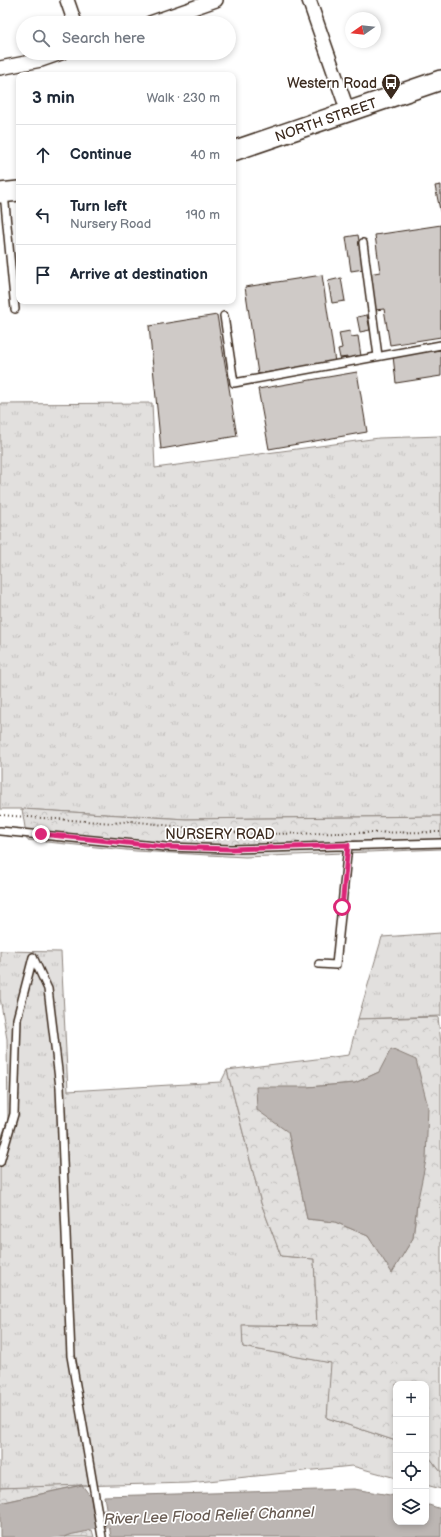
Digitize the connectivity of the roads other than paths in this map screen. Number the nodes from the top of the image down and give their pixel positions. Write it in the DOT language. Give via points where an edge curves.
graph roads {
  1 [pos="67,0"];
  2 [pos="216,0"];
  3 [pos="309,0"];
  4 [pos="73,16"];
  5 [pos="170,16"];
  6 [pos="41,60"];
  7 [pos="0,68"];
  8 [pos="441,80"];
  9 [pos="348,112"];
  10 [pos="236,150"];
  11 [pos="8,193"];
  12 [pos="364,243"];
  13 [pos="15,309"];
  14 [pos="224,316"];
  15 [pos="441,345"];
  16 [pos="378,356"];
  17 [pos="0,831"];
  18 [pos="441,843"];
  19 [pos="348,845"];
  20 [pos="319,964"];
  21 [pos="0,1162"];
  22 [pos="102,1537"];
  1 -- 4 [label="street"];
  2 -- 5 [label="street"];
  3 -- 9 [label="street"];
  6 -- 7 [label="street"];
  8 -- 9 [label="street, NORTH STREET"];
  9 -- 10 [label="street, NORTH STREET"];
  11 -- 13 [label="lane"];
  12 -- 16 [label="lane"];
  14 -- 16 [label="lane" via="234,383"];
  15 -- 16 [label="lane"];
  17 -- 19 [label="lane, NURSERY ROAD" via="166,847 231,849"];
  18 -- 19 [label="lane, NURSERY ROAD"];
  19 -- 20 [label="lane" via="336,964"];
  21 -- 22 [label="lane" via="14,1114 17,1019 33,957 48,989 51,1011 60,1087 71,1356"];
}
